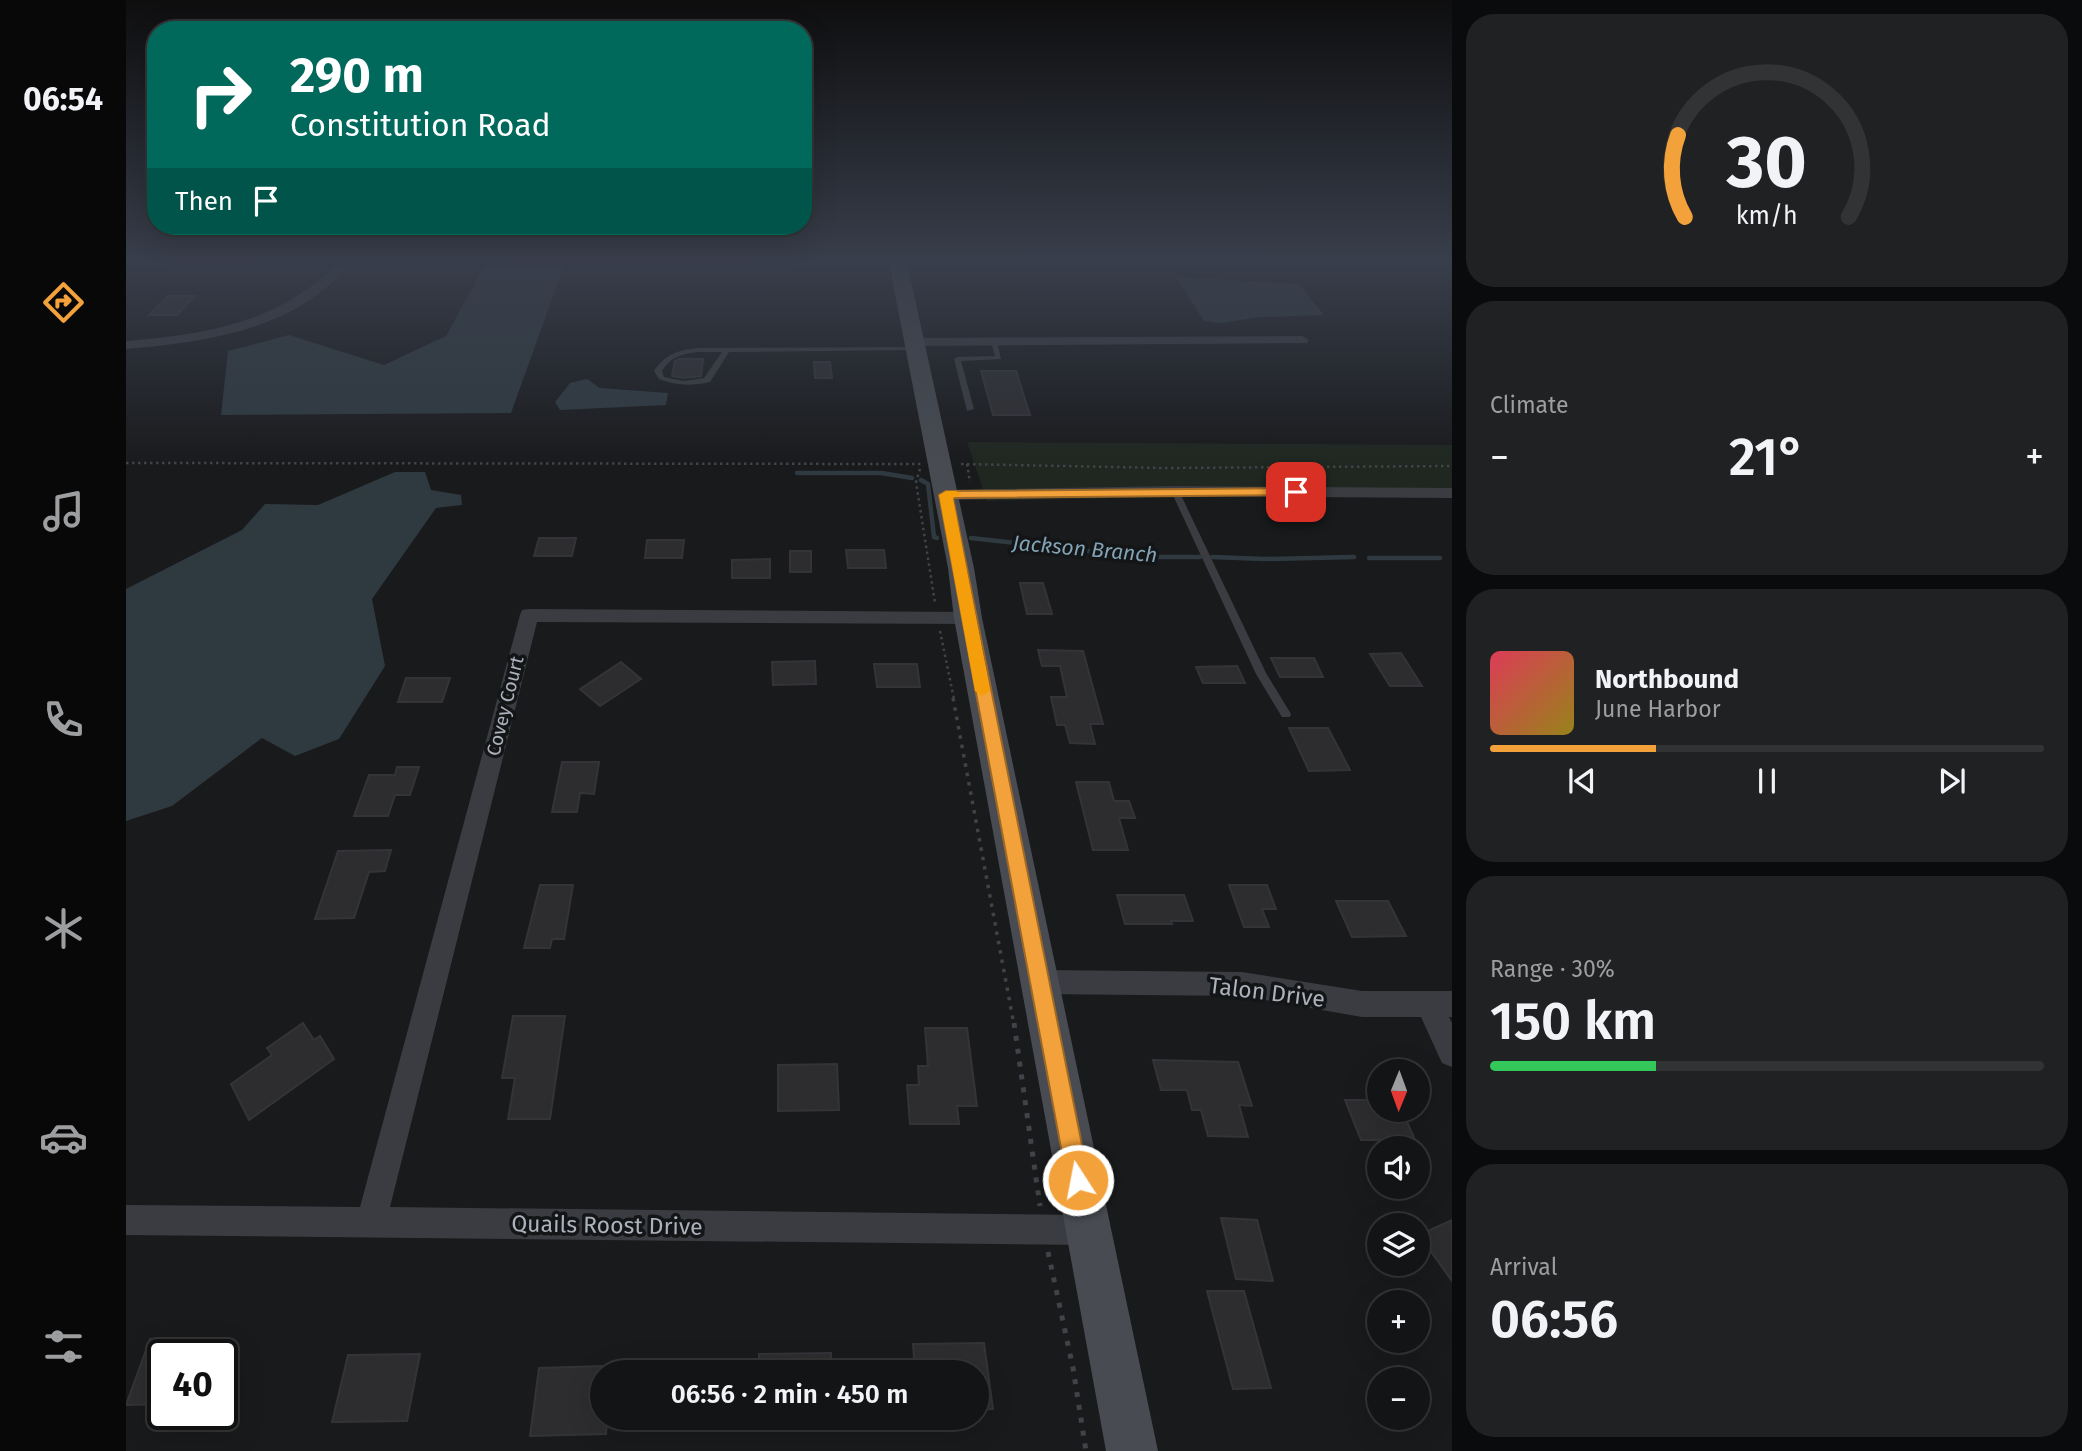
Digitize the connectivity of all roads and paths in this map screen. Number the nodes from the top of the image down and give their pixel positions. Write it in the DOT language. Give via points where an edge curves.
graph roads {
  1 [pos="217,331"];
  2 [pos="915,331"];
  3 [pos="1302,340"];
  4 [pos="994,341"];
  5 [pos="126,345"];
  6 [pos="914,345"];
  7 [pos="727,350"];
  8 [pos="970,409"];
  9 [pos="126,463"];
  10 [pos="922,464"];
  11 [pos="1452,466"];
  12 [pos="943,474"];
  13 [pos="1175,491"];
  14 [pos="1452,493"];
  15 [pos="953,619"];
  16 [pos="1286,714"];
  17 [pos="1039,982"];
  18 [pos="1440,1004"];
  19 [pos="1452,1053"];
  20 [pos="126,1220"];
  21 [pos="371,1222"];
  22 [pos="1043,1229"];
  23 [pos="1088,1230"];
  24 [pos="1086,1451"];
  25 [pos="1132,1451"];
  1 -- 5 [label="street"];
  2 -- 6 [label="street"];
  3 -- 4 [label="street"];
  4 -- 6 [label="street"];
  4 -- 8 [label="lane" via="999,358 957,359"];
  6 -- 7 [label="lane"];
  6 -- 12 [label="street"];
  7 -- 7 [label="lane" via="670,355 658,371 670,383 707,380"];
  9 -- 10 [label="path"];
  10 -- 12 [label="path"];
  10 -- 15 [label="path" via="916,482"];
  11 -- 12 [label="path"];
  12 -- 13 [label="street"];
  12 -- 15 [label="street"];
  13 -- 14 [label="street"];
  13 -- 16 [label="lane" via="1261,674"];
  15 -- 17 [label="street"];
  15 -- 21 [label="street, Covey Court" via="529,615"];
  15 -- 22 [label="path"];
  17 -- 18 [label="street, Talon Drive" via="1242,984 1362,1004"];
  17 -- 23 [label="street"];
  18 -- 19 [label="street"];
  20 -- 21 [label="street, Quails Roost Drive"];
  21 -- 22 [label="street, Quails Roost Drive"];
  22 -- 23 [label="street, Quails Roost Drive"];
  22 -- 24 [label="path"];
  23 -- 25 [label="street"];
}
